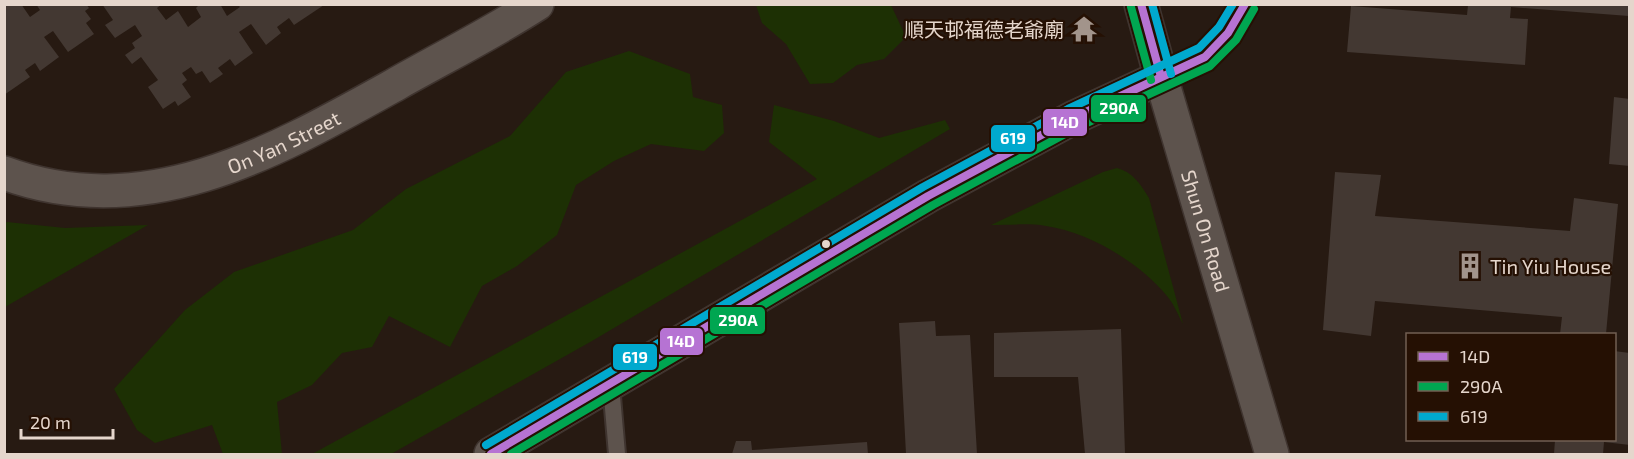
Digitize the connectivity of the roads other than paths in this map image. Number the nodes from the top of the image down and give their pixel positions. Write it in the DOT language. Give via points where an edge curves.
graph roads {
  1 [pos="537,4"];
  2 [pos="1141,4"];
  3 [pos="1230,4"];
  4 [pos="1245,4"];
  5 [pos="1234,25"];
  6 [pos="1161,77"];
  7 [pos="4,173"];
  8 [pos="611,385"];
  9 [pos="491,454"];
  10 [pos="617,454"];
  11 [pos="1272,454"];
  1 -- 7 [label="street, On Yan Street" via="324,124 237,165 191,180 154,188 96,191 37,183"];
  2 -- 6 [label="street, Shun On Road"];
  3 -- 5 [label="lane"];
  4 -- 5 [label="lane"];
  5 -- 6 [label="lane" via="1205,57"];
  6 -- 8 [label="street" via="1073,118 928,196"];
  6 -- 11 [label="street, Shun On Road"];
  8 -- 9 [label="street"];
  8 -- 10 [label="lane"];
}
